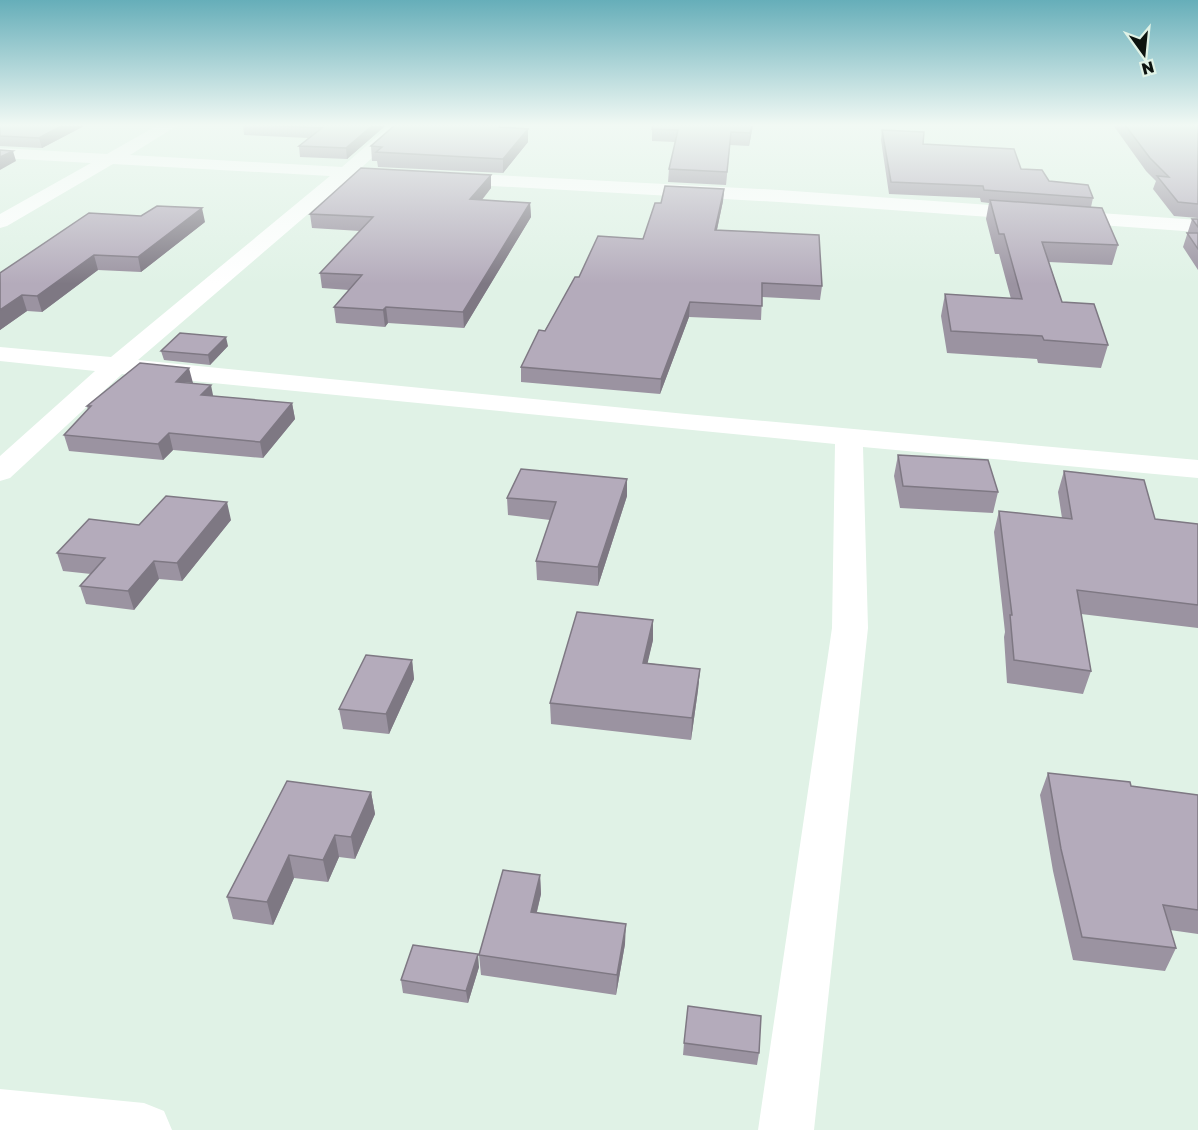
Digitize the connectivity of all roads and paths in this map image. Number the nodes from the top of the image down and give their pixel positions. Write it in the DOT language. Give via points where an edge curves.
graph roads {
  1 [pos="78,178"];
  2 [pos="339,178"];
  3 [pos="449,178"];
  4 [pos="0,222"];
  5 [pos="1198,226"];
  6 [pos="0,354"];
  7 [pos="117,365"];
  8 [pos="849,436"];
  9 [pos="1198,469"];
  10 [pos="0,472"];
  11 [pos="0,1116"];
  12 [pos="144,1130"];
  13 [pos="786,1130"];
  1 -- 4 [label="street"];
  2 -- 7 [label="street"];
  3 -- 5 [label="street" via="779,196"];
  6 -- 7 [label="street"];
  7 -- 8 [label="street"];
  7 -- 10 [label="street"];
  8 -- 9 [label="street"];
  8 -- 13 [label="street" via="850,628"];
  11 -- 12 [label="street"];
}
